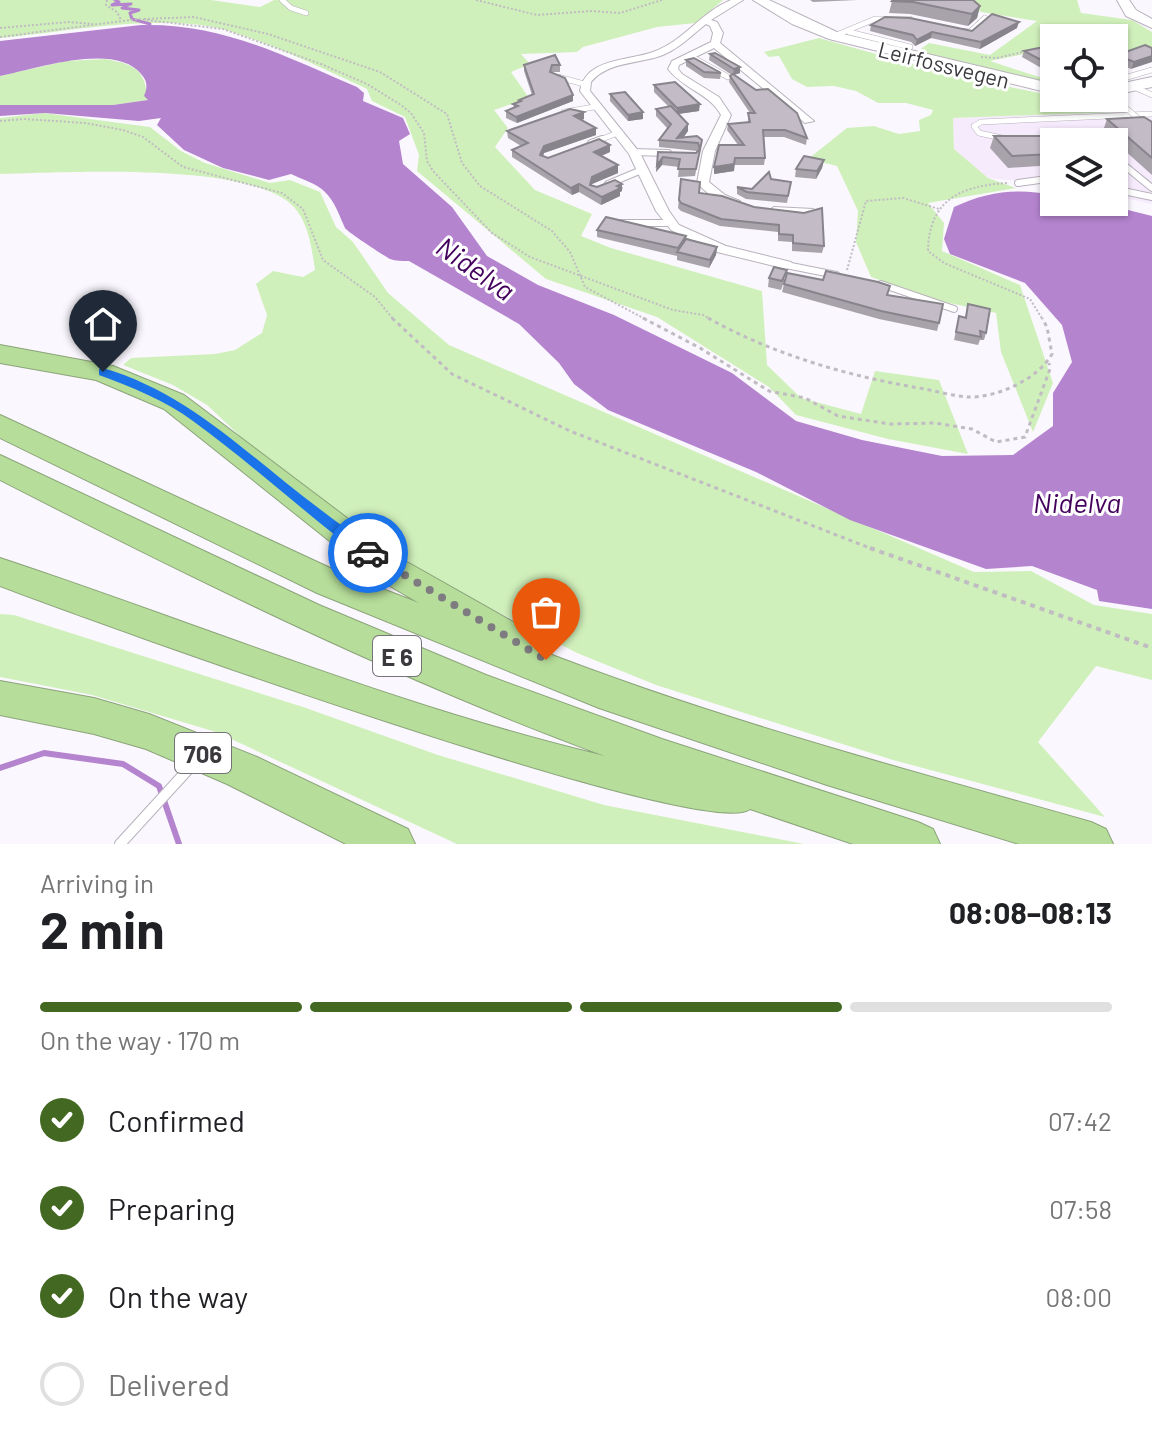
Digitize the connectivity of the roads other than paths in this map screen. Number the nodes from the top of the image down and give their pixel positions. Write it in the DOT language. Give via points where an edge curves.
graph roads {
  1 [pos="282,0"];
  2 [pos="739,0"];
  3 [pos="759,0"];
  4 [pos="1123,0"];
  5 [pos="306,13"];
  6 [pos="985,18"];
  7 [pos="703,20"];
  8 [pos="924,22"];
  9 [pos="1152,24"];
  10 [pos="955,29"];
  11 [pos="841,34"];
  12 [pos="715,44"];
  13 [pos="910,47"];
  14 [pos="690,56"];
  15 [pos="1152,70"];
  16 [pos="555,76"];
  17 [pos="728,77"];
  18 [pos="1141,82"];
  19 [pos="584,84"];
  20 [pos="1040,85"];
  21 [pos="1152,95"];
  22 [pos="594,107"];
  23 [pos="1128,107"];
  24 [pos="1152,114"];
  25 [pos="555,115"];
  26 [pos="809,121"];
  27 [pos="1152,130"];
  28 [pos="620,132"];
  29 [pos="1008,138"];
  30 [pos="576,149"];
  31 [pos="633,152"];
  32 [pos="678,154"];
  33 [pos="1128,168"];
  34 [pos="644,169"];
  35 [pos="1040,178"];
  36 [pos="1018,183"];
  37 [pos="1152,188"];
  38 [pos="595,189"];
  39 [pos="1128,192"];
  40 [pos="1152,197"];
  41 [pos="813,213"];
  42 [pos="622,223"];
  43 [pos="669,223"];
  44 [pos="786,265"];
  45 [pos="846,277"];
  46 [pos="868,282"];
  47 [pos="954,309"];
  48 [pos="0,354"];
  49 [pos="0,425"];
  50 [pos="0,466"];
  51 [pos="0,572"];
  52 [pos="599,691"];
  53 [pos="0,698"];
  54 [pos="200,752"];
  55 [pos="810,809"];
  56 [pos="120,844"];
  57 [pos="393,844"];
  58 [pos="918,844"];
  59 [pos="1091,844"];
  1 -- 5 [label="lane"];
  2 -- 7 [label="street"];
  3 -- 11 [label="street, Leirfossvegen" via="797,21"];
  4 -- 9 [label="street" via="1131,13"];
  6 -- 10 [label="lane, Leirfossvegen" via="970,32"];
  7 -- 12 [label="street" via="714,24"];
  7 -- 19 [label="street" via="674,47 600,69"];
  8 -- 11 [label="lane, Leirfossvegen" via="883,18"];
  11 -- 13 [label="lane"];
  11 -- 20 [label="street, Leirfossvegen"];
  12 -- 14 [label="street"];
  12 -- 26 [label="street"];
  14 -- 17 [label="lane"];
  14 -- 41 [label="street" via="675,63 676,74 711,94 726,115 709,151 703,183 721,198 757,208"];
  15 -- 18 [label="lane"];
  16 -- 19 [label="lane"];
  18 -- 21 [label="lane"];
  19 -- 22 [label="street"];
  22 -- 25 [label="lane"];
  22 -- 28 [label="street"];
  23 -- 27 [label="lane, bridge"];
  24 -- 29 [label="lane" via="974,126 992,138"];
  28 -- 30 [label="lane"];
  28 -- 31 [label="street"];
  31 -- 32 [label="lane"];
  31 -- 34 [label="street"];
  33 -- 37 [label="lane"];
  34 -- 38 [label="lane"];
  34 -- 43 [label="street"];
  35 -- 36 [label="lane"];
  39 -- 40 [label="lane"];
  42 -- 43 [label="lane"];
  43 -- 44 [label="street" via="718,249"];
  44 -- 45 [label="lane"];
  46 -- 47 [label="lane"];
  48 -- 52 [label="highway, E 6" via="103,372 174,402 388,568"];
  49 -- 52 [label="highway, E 6" via="329,583"];
  50 -- 55 [label="highway, E 6" via="200,566 413,663 662,760"];
  51 -- 55 [label="highway, E 6" via="316,688 520,755 637,784"];
  52 -- 59 [label="highway, E 6"];
  53 -- 54 [label="highway, 706" via="146,731"];
  54 -- 56 [label="lane" via="177,785"];
  54 -- 57 [label="highway, 706"];
  55 -- 58 [label="highway, E 6"];
}
